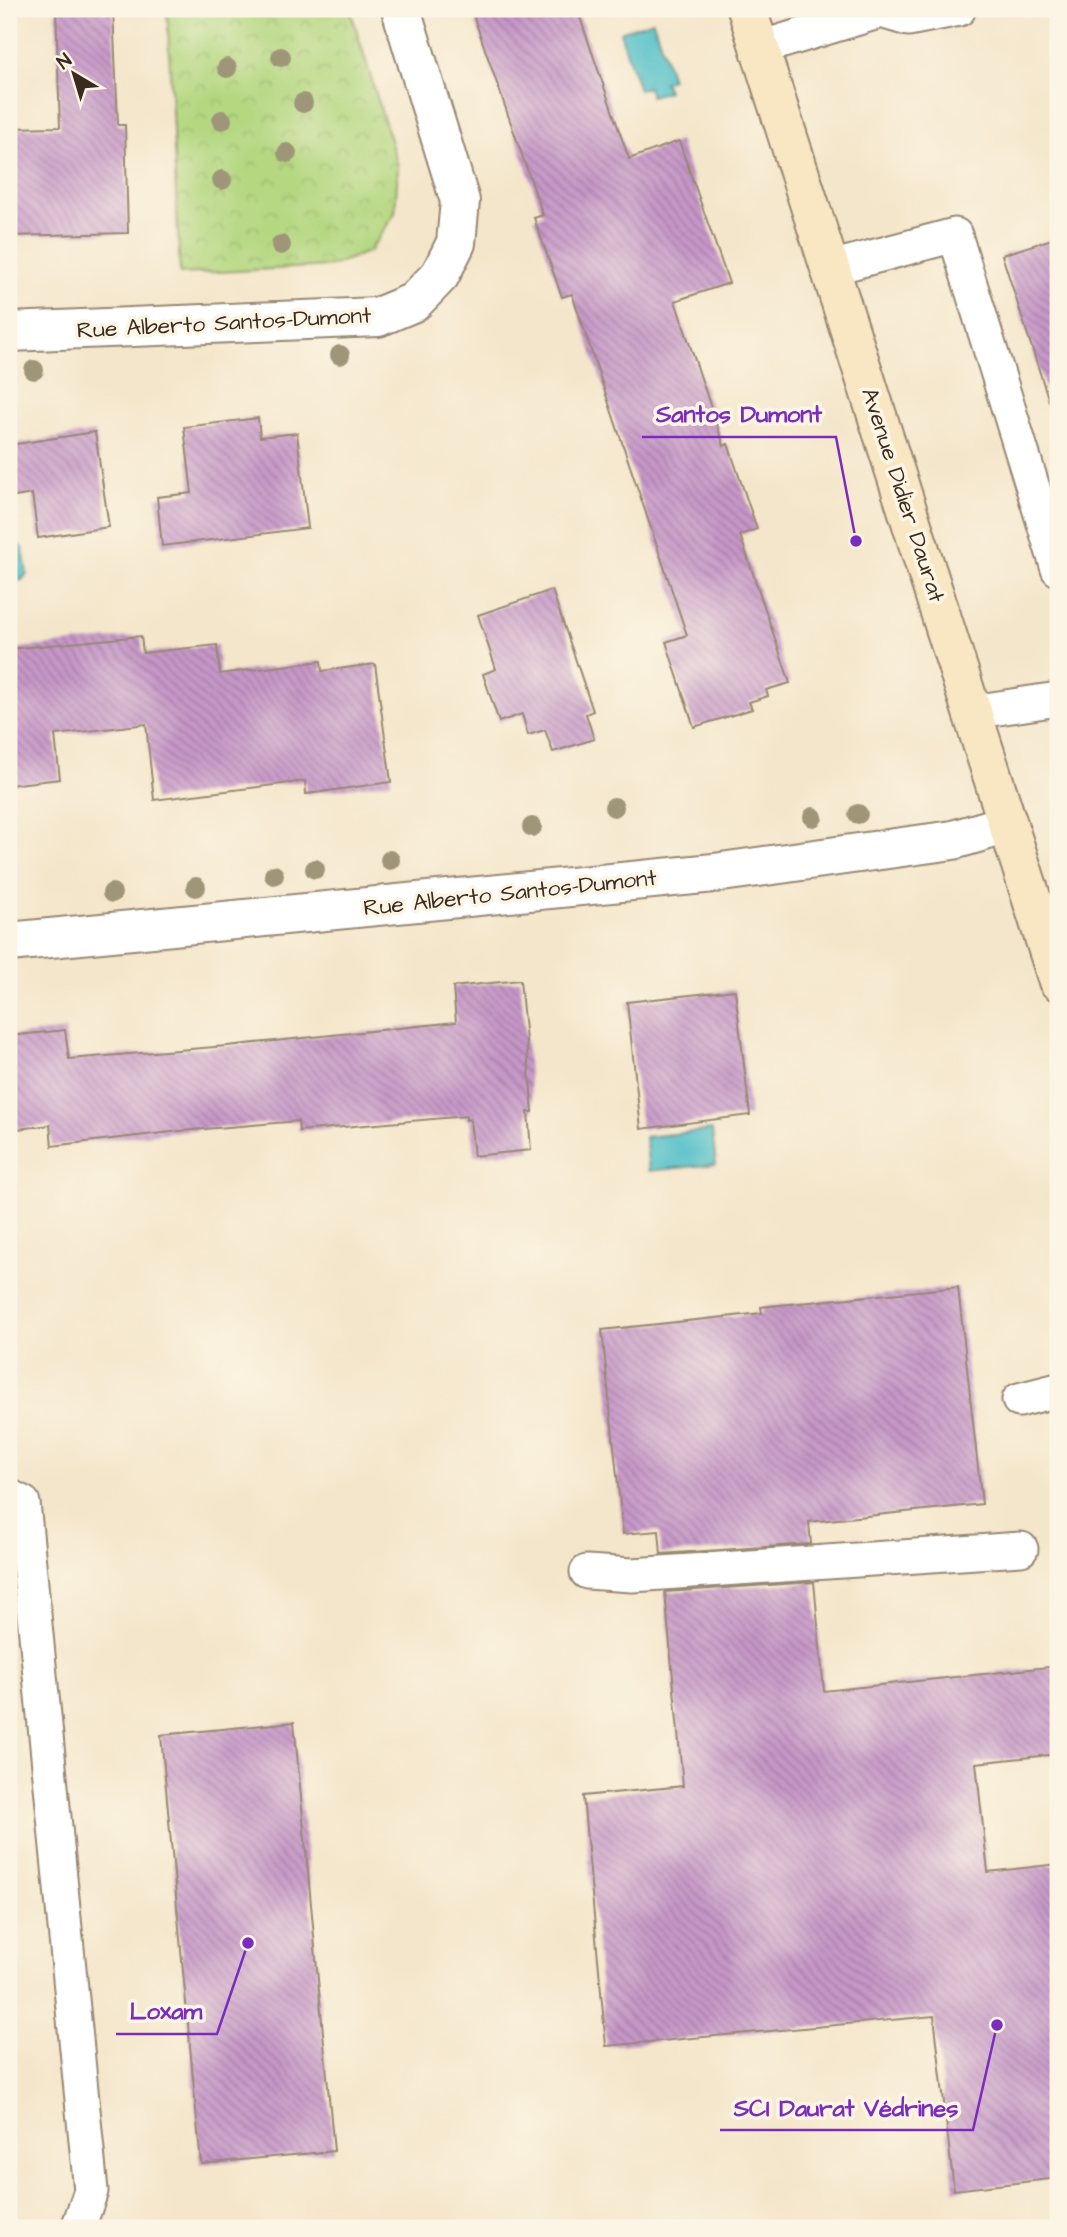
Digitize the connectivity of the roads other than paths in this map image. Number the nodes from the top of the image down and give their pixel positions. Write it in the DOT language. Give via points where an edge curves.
graph roads {
  1 [pos="401,9"];
  2 [pos="747,9"];
  3 [pos="959,9"];
  4 [pos="881,10"];
  5 [pos="760,48"];
  6 [pos="831,268"];
  7 [pos="9,332"];
  8 [pos="1058,569"];
  9 [pos="1058,699"];
  10 [pos="972,712"];
  11 [pos="1008,824"];
  12 [pos="9,942"];
  13 [pos="1058,981"];
  14 [pos="1058,1390"];
  15 [pos="1018,1400"];
  16 [pos="9,1496"];
  17 [pos="1021,1549"];
  18 [pos="587,1572"];
  19 [pos="78,2228"];
  1 -- 7 [label="street, Rue Alberto Santos-Dumont" via="460,201 456,243 440,275 414,302 378,317"];
  2 -- 5 [label="main road, Avenue Didier Daurat"];
  3 -- 4 [label="lane" via="908,19"];
  4 -- 5 [label="lane"];
  5 -- 6 [label="main road, Avenue Didier Daurat"];
  6 -- 8 [label="lane" via="955,235"];
  6 -- 10 [label="main road, Avenue Didier Daurat"];
  9 -- 10 [label="lane"];
  10 -- 11 [label="main road, Avenue Didier Daurat"];
  11 -- 12 [label="street, Rue Alberto Santos-Dumont" via="953,840 714,873"];
  11 -- 13 [label="main road, Avenue Didier Daurat"];
  14 -- 15 [label="lane"];
  16 -- 19 [label="lane" via="23,1503 91,2191"];
  17 -- 18 [label="lane" via="632,1575"];
}
